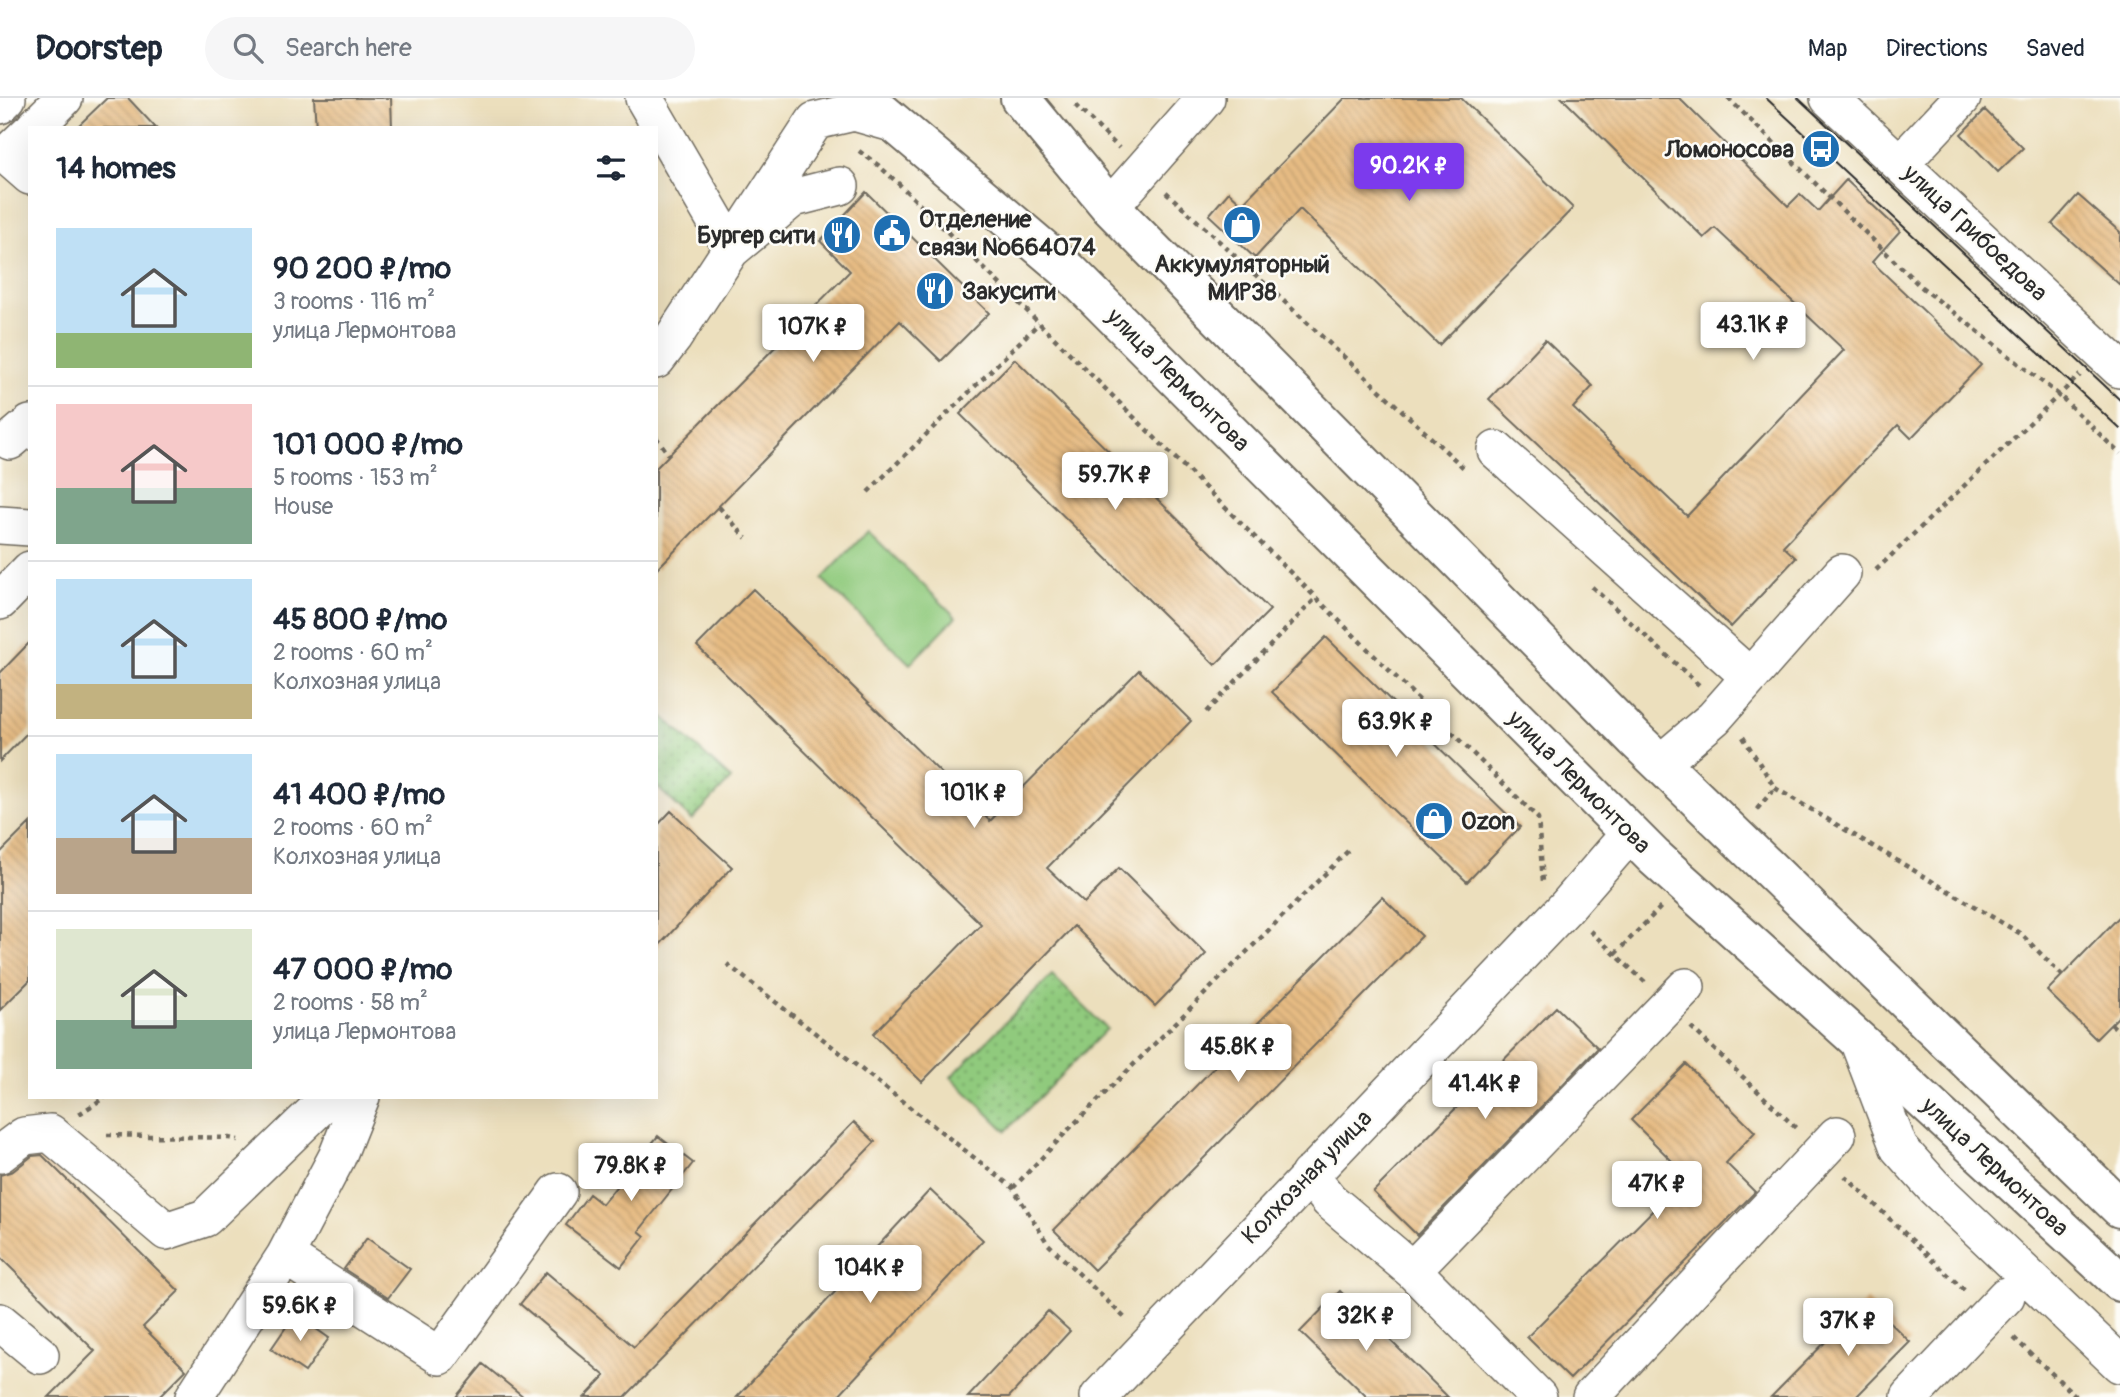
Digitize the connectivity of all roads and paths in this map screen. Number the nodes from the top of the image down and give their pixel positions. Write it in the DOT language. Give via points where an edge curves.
graph roads {
  1 [pos="7,98"];
  2 [pos="64,98"];
  3 [pos="643,98"];
  4 [pos="865,98"];
  5 [pos="1020,98"];
  6 [pos="1206,98"];
  7 [pos="1728,98"];
  8 [pos="1829,98"];
  9 [pos="1962,98"];
  10 [pos="0,105"];
  11 [pos="815,121"];
  12 [pos="896,124"];
  13 [pos="36,126"];
  14 [pos="28,134"];
  15 [pos="1900,164"];
  16 [pos="28,174"];
  17 [pos="840,186"];
  18 [pos="1110,207"];
  19 [pos="732,249"];
  20 [pos="1039,323"];
  21 [pos="2114,353"];
  22 [pos="658,357"];
  23 [pos="2059,396"];
  24 [pos="658,440"];
  25 [pos="1496,450"];
  26 [pos="2120,454"];
  27 [pos="669,455"];
  28 [pos="868,492"];
  29 [pos="719,507"];
  30 [pos="0,525"];
  31 [pos="28,527"];
  32 [pos="746,538"];
  33 [pos="28,572"];
  34 [pos="1855,575"];
  35 [pos="1316,598"];
  36 [pos="0,601"];
  37 [pos="1750,677"];
  38 [pos="1206,712"];
  39 [pos="1661,763"];
  40 [pos="1774,788"];
  41 [pos="1749,818"];
  42 [pos="1630,833"];
  43 [pos="1351,848"];
  44 [pos="1669,900"];
  45 [pos="1566,907"];
  46 [pos="1615,954"];
  47 [pos="727,964"];
  48 [pos="1677,996"];
  49 [pos="2111,1024"];
  50 [pos="2120,1032"];
  51 [pos="1858,1040"];
  52 [pos="328,1099"];
  53 [pos="360,1099"];
  54 [pos="105,1135"];
  55 [pos="1829,1143"];
  56 [pos="276,1150"];
  57 [pos="0,1154"];
  58 [pos="1309,1175"];
  59 [pos="1013,1188"];
  60 [pos="558,1192"];
  61 [pos="2120,1208"];
  62 [pos="285,1256"];
  63 [pos="1412,1270"];
  64 [pos="2120,1282"];
  65 [pos="1997,1305"];
  66 [pos="0,1322"];
  67 [pos="1149,1342"];
  68 [pos="40,1355"];
  69 [pos="2120,1364"];
  70 [pos="199,1395"];
  71 [pos="1099,1397"];
  72 [pos="1538,1397"];
  73 [pos="1591,1397"];
  74 [pos="1910,1397"];
  75 [pos="2077,1397"];
  1 -- 10 [label="street"];
  2 -- 13 [label="street"];
  3 -- 19 [label="street"];
  4 -- 12 [label="main road, улица Лермонтова"];
  5 -- 18 [label="main road"];
  6 -- 18 [label="street"];
  7 -- 23 [label="path" via="1920,286"];
  8 -- 15 [label="street, улица Грибоедова"];
  9 -- 15 [label="street"];
  11 -- 12 [label="street" via="854,113"];
  11 -- 19 [label="street"];
  11 -- 20 [label="path" via="878,165"];
  12 -- 42 [label="main road, улица Лермонтова" via="1069,271"];
  14 -- 16 [label="street" via="6,155"];
  15 -- 21 [label="street, улица Грибоедова"];
  17 -- 19 [label="street" via="793,198"];
  18 -- 39 [label="main road"];
  19 -- 22 [label="street"];
  20 -- 28 [label="path"];
  20 -- 35 [label="path"];
  21 -- 23 [label="path"];
  23 -- 26 [label="path"];
  23 -- 34 [label="path"];
  24 -- 27 [label="path"];
  25 -- 37 [label="street"];
  29 -- 32 [label="path"];
  30 -- 31 [label="street"];
  33 -- 36 [label="street"];
  34 -- 37 [label="street"];
  35 -- 38 [label="path"];
  35 -- 45 [label="path" via="1538,818 1543,883"];
  37 -- 39 [label="street" via="1714,718"];
  39 -- 61 [label="main road"];
  40 -- 41 [label="path"];
  42 -- 45 [label="street, Колхозная улица"];
  42 -- 51 [label="main road, улица Лермонтова"];
  43 -- 59 [label="path"];
  44 -- 46 [label="path"];
  45 -- 46 [label="path"];
  45 -- 58 [label="street, Колхозная улица"];
  46 -- 48 [label="path"];
  47 -- 59 [label="path"];
  48 -- 55 [label="path"];
  48 -- 63 [label="street"];
  49 -- 50 [label="path"];
  51 -- 64 [label="main road, улица Лермонтова"];
  51 -- 69 [label="street" via="1899,1148"];
  52 -- 56 [label="street"];
  53 -- 62 [label="street" via="337,1157"];
  54 -- 56 [label="path" via="229,1138"];
  55 -- 65 [label="path"];
  55 -- 73 [label="street"];
  56 -- 57 [label="street" via="205,1218 166,1231 50,1133 24,1136"];
  58 -- 63 [label="street" via="1329,1200"];
  58 -- 67 [label="street, Колхозная улица"];
  59 -- 67 [label="path" via="1048,1244"];
  60 -- 62 [label="street" via="440,1356"];
  62 -- 70 [label="street"];
  63 -- 72 [label="street"];
  65 -- 74 [label="street"];
  65 -- 75 [label="path"];
  66 -- 68 [label="street"];
  67 -- 71 [label="street, Колхозная улица"];
}
